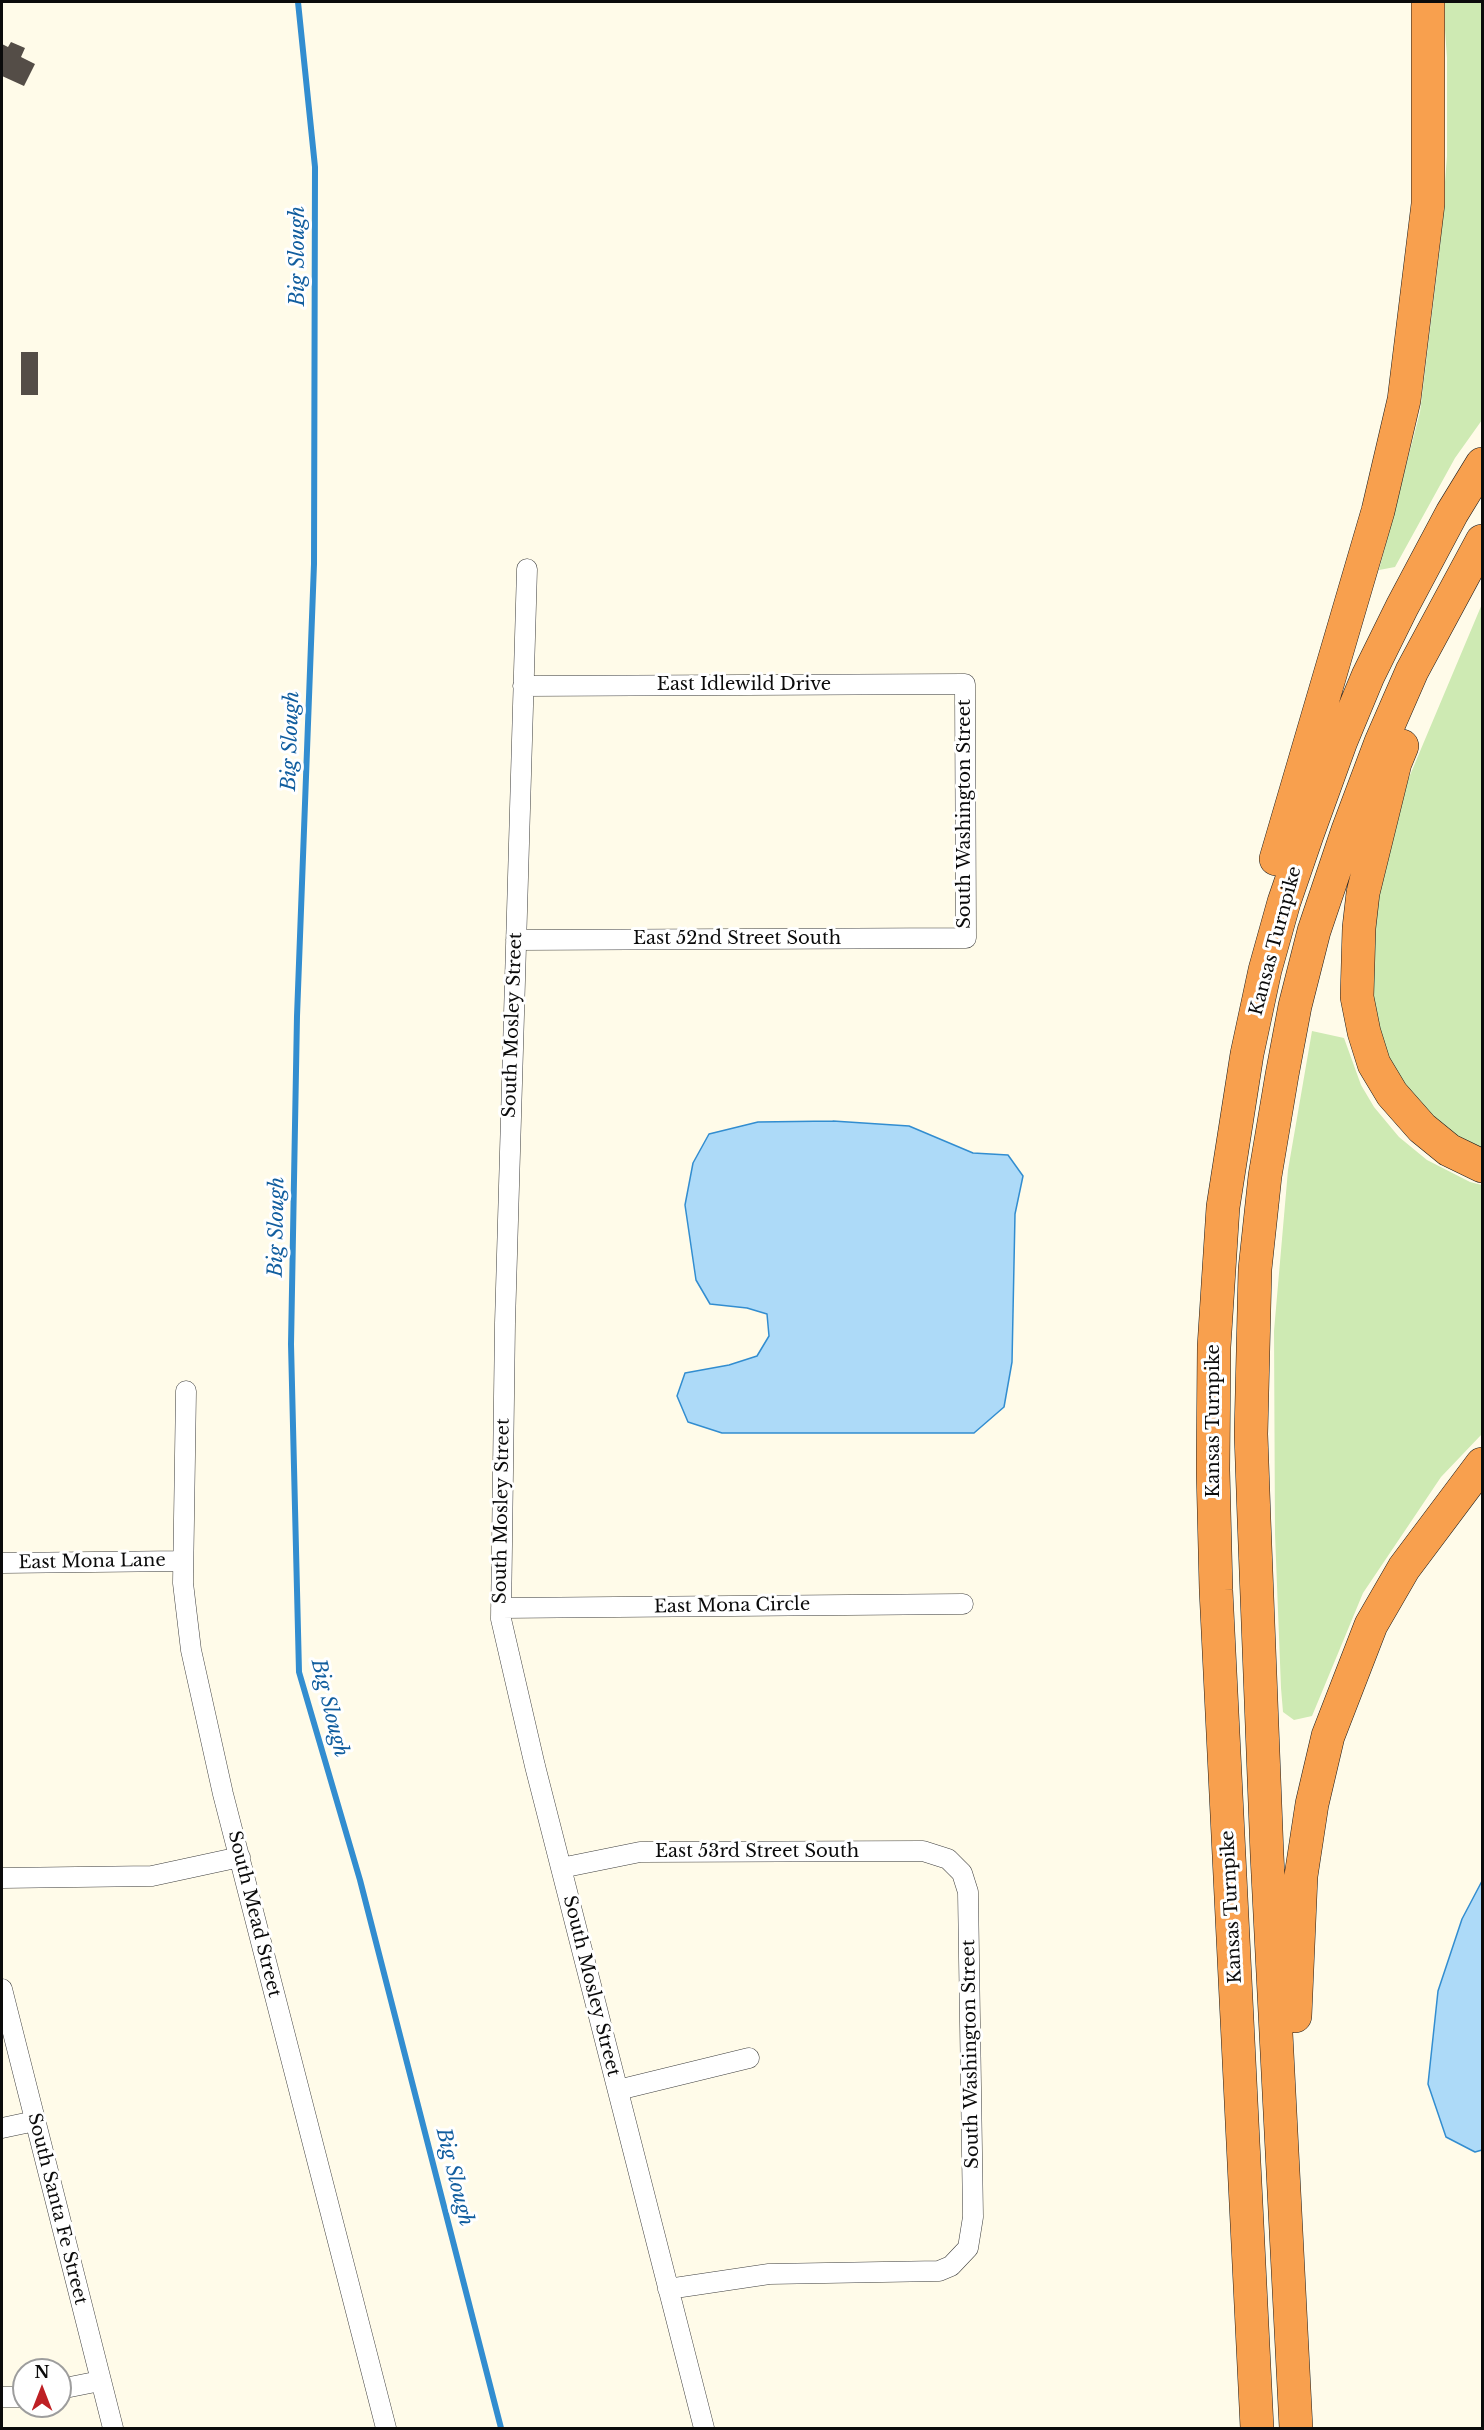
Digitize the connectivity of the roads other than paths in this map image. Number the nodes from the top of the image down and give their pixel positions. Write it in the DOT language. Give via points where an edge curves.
graph roads {
  1 [pos="1428,2"];
  2 [pos="1482,464"];
  3 [pos="1482,541"];
  4 [pos="527,569"];
  5 [pos="1482,569"];
  6 [pos="965,684"];
  7 [pos="523,686"];
  8 [pos="957,938"];
  9 [pos="516,940"];
  10 [pos="1247,1053"];
  11 [pos="1482,1166"];
  12 [pos="186,1391"];
  13 [pos="1482,1464"];
  14 [pos="183,1561"];
  15 [pos="2,1563"];
  16 [pos="963,1604"];
  17 [pos="501,1608"];
  18 [pos="240,1857"];
  19 [pos="952,1863"];
  20 [pos="561,1868"];
  21 [pos="2,1878"];
  22 [pos="2,1989"];
  23 [pos="749,2058"];
  24 [pos="618,2090"];
  25 [pos="35,2121"];
  26 [pos="2,2128"];
  27 [pos="1286,2225"];
  28 [pos="668,2289"];
  29 [pos="100,2381"];
  30 [pos="72,2387"];
  31 [pos="112,2428"];
  32 [pos="386,2428"];
  33 [pos="704,2428"];
  34 [pos="1257,2428"];
  35 [pos="1296,2428"];
  1 -- 10 [label="highway" via="1428,204 1404,400 1378,511 1259,914"];
  2 -- 10 [label="highway, Kansas Turnpike" via="1402,607 1341,741 1284,902"];
  3 -- 27 [label="highway, Kansas Turnpike" via="1412,671 1348,830 1314,931 1295,1006 1265,1176 1255,1269 1251,1434"];
  4 -- 7 [label="street, South Mosley Street"];
  5 -- 11 [label="highway" via="1443,648 1395,763 1363,893 1356,980 1364,1032 1374,1064 1392,1094 1422,1128 1449,1150"];
  6 -- 7 [label="street, East Idlewild Drive"];
  6 -- 8 [label="street, South Washington Street" via="966,938"];
  7 -- 9 [label="street, South Mosley Street"];
  8 -- 9 [label="street, East 52nd Street South"];
  9 -- 17 [label="street, South Mosley Street"];
  10 -- 34 [label="highway, Kansas Turnpike" via="1223,1207 1214,1347 1213,1470"];
  12 -- 14 [label="street, South Mead Street"];
  13 -- 27 [label="highway" via="1404,1569 1371,1625 1328,1736 1301,1876"];
  14 -- 15 [label="street, East Mona Lane"];
  14 -- 18 [label="street, South Mead Street" via="191,1650"];
  16 -- 17 [label="street, East Mona Circle"];
  17 -- 20 [label="street, South Mosley Street" via="503,1633"];
  18 -- 21 [label="street" via="152,1876"];
  18 -- 32 [label="street, South Mead Street"];
  19 -- 20 [label="street, East 53rd Street South" via="923,1851 771,1850 640,1852"];
  19 -- 28 [label="street, South Washington Street" via="962,1873 968,1899 973,2217 968,2248 951,2266 939,2271 769,2274"];
  20 -- 24 [label="street, South Mosley Street"];
  22 -- 25 [label="street, South Santa Fe Street"];
  23 -- 24 [label="street"];
  24 -- 28 [label="street, South Mosley Street"];
  25 -- 26 [label="street"];
  25 -- 29 [label="street, South Santa Fe Street"];
  27 -- 35 [label="highway, Kansas Turnpike"];
  28 -- 33 [label="street, South Mosley Street"];
  29 -- 30 [label="street"];
  29 -- 31 [label="street, South Santa Fe Street"];
}
